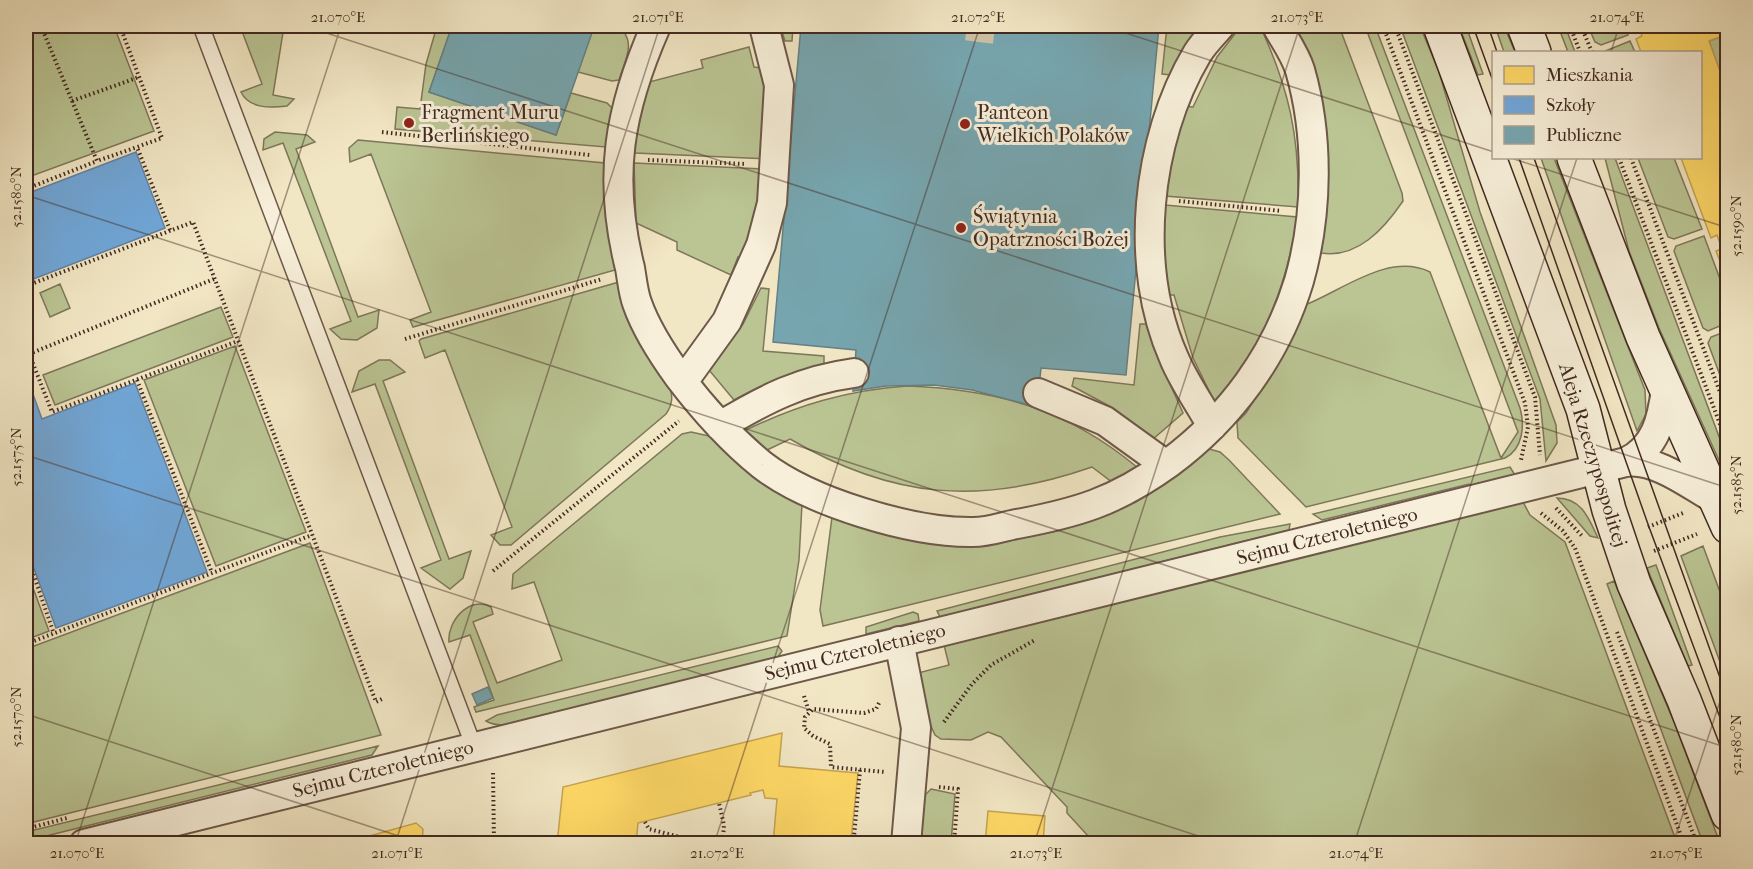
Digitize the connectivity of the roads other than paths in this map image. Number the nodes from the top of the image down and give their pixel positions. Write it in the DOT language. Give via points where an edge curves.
graph roads {
  1 [pos="201,26"];
  2 [pos="764,26"];
  3 [pos="1220,26"];
  4 [pos="1276,26"];
  5 [pos="1440,26"];
  6 [pos="1524,26"];
  7 [pos="652,27"];
  8 [pos="1534,51"];
  9 [pos="1574,159"];
  10 [pos="854,373"];
  11 [pos="1666,389"];
  12 [pos="692,393"];
  13 [pos="1038,393"];
  14 [pos="720,426"];
  15 [pos="1212,426"];
  16 [pos="1166,465"];
  17 [pos="1613,466"];
  18 [pos="1708,517"];
  19 [pos="899,641"];
  20 [pos="474,747"];
  21 [pos="1728,814"];
  22 [pos="84,843"];
  23 [pos="906,843"];
  1 -- 20 [label="lane"];
  2 -- 12 [label="street" via="779,85 772,203 761,246"];
  3 -- 15 [label="street" via="1197,54 1166,124 1151,198 1150,251 1161,316 1174,358"];
  4 -- 15 [label="street" via="1299,66 1311,115 1312,213 1305,260 1290,310 1257,373"];
  5 -- 17 [label="street, Aleja Rzeczypospolitej" via="1583,409"];
  6 -- 8 [label="street"];
  7 -- 12 [label="street" via="633,83 617,158 622,231 637,303 665,357"];
  9 -- 11 [label="street"];
  10 -- 14 [label="street" via="820,378 765,399"];
  11 -- 17 [label="street, Sejmu Czteroletniego" via="1656,433 1638,456"];
  11 -- 18 [label="street"];
  12 -- 14 [label="street"];
  13 -- 16 [label="street" via="1105,421"];
  14 -- 16 [label="street" via="765,466 812,494 902,524 971,533 1073,514 1137,487"];
  15 -- 16 [label="street"];
  17 -- 18 [label="street, Sejmu Czteroletniego" via="1641,462 1657,467"];
  17 -- 19 [label="street, Sejmu Czteroletniego"];
  17 -- 21 [label="street, Aleja Rzeczypospolitej" via="1616,533"];
  19 -- 20 [label="street, Sejmu Czteroletniego"];
  19 -- 23 [label="street" via="916,728"];
  20 -- 22 [label="street, Sejmu Czteroletniego"];
}
